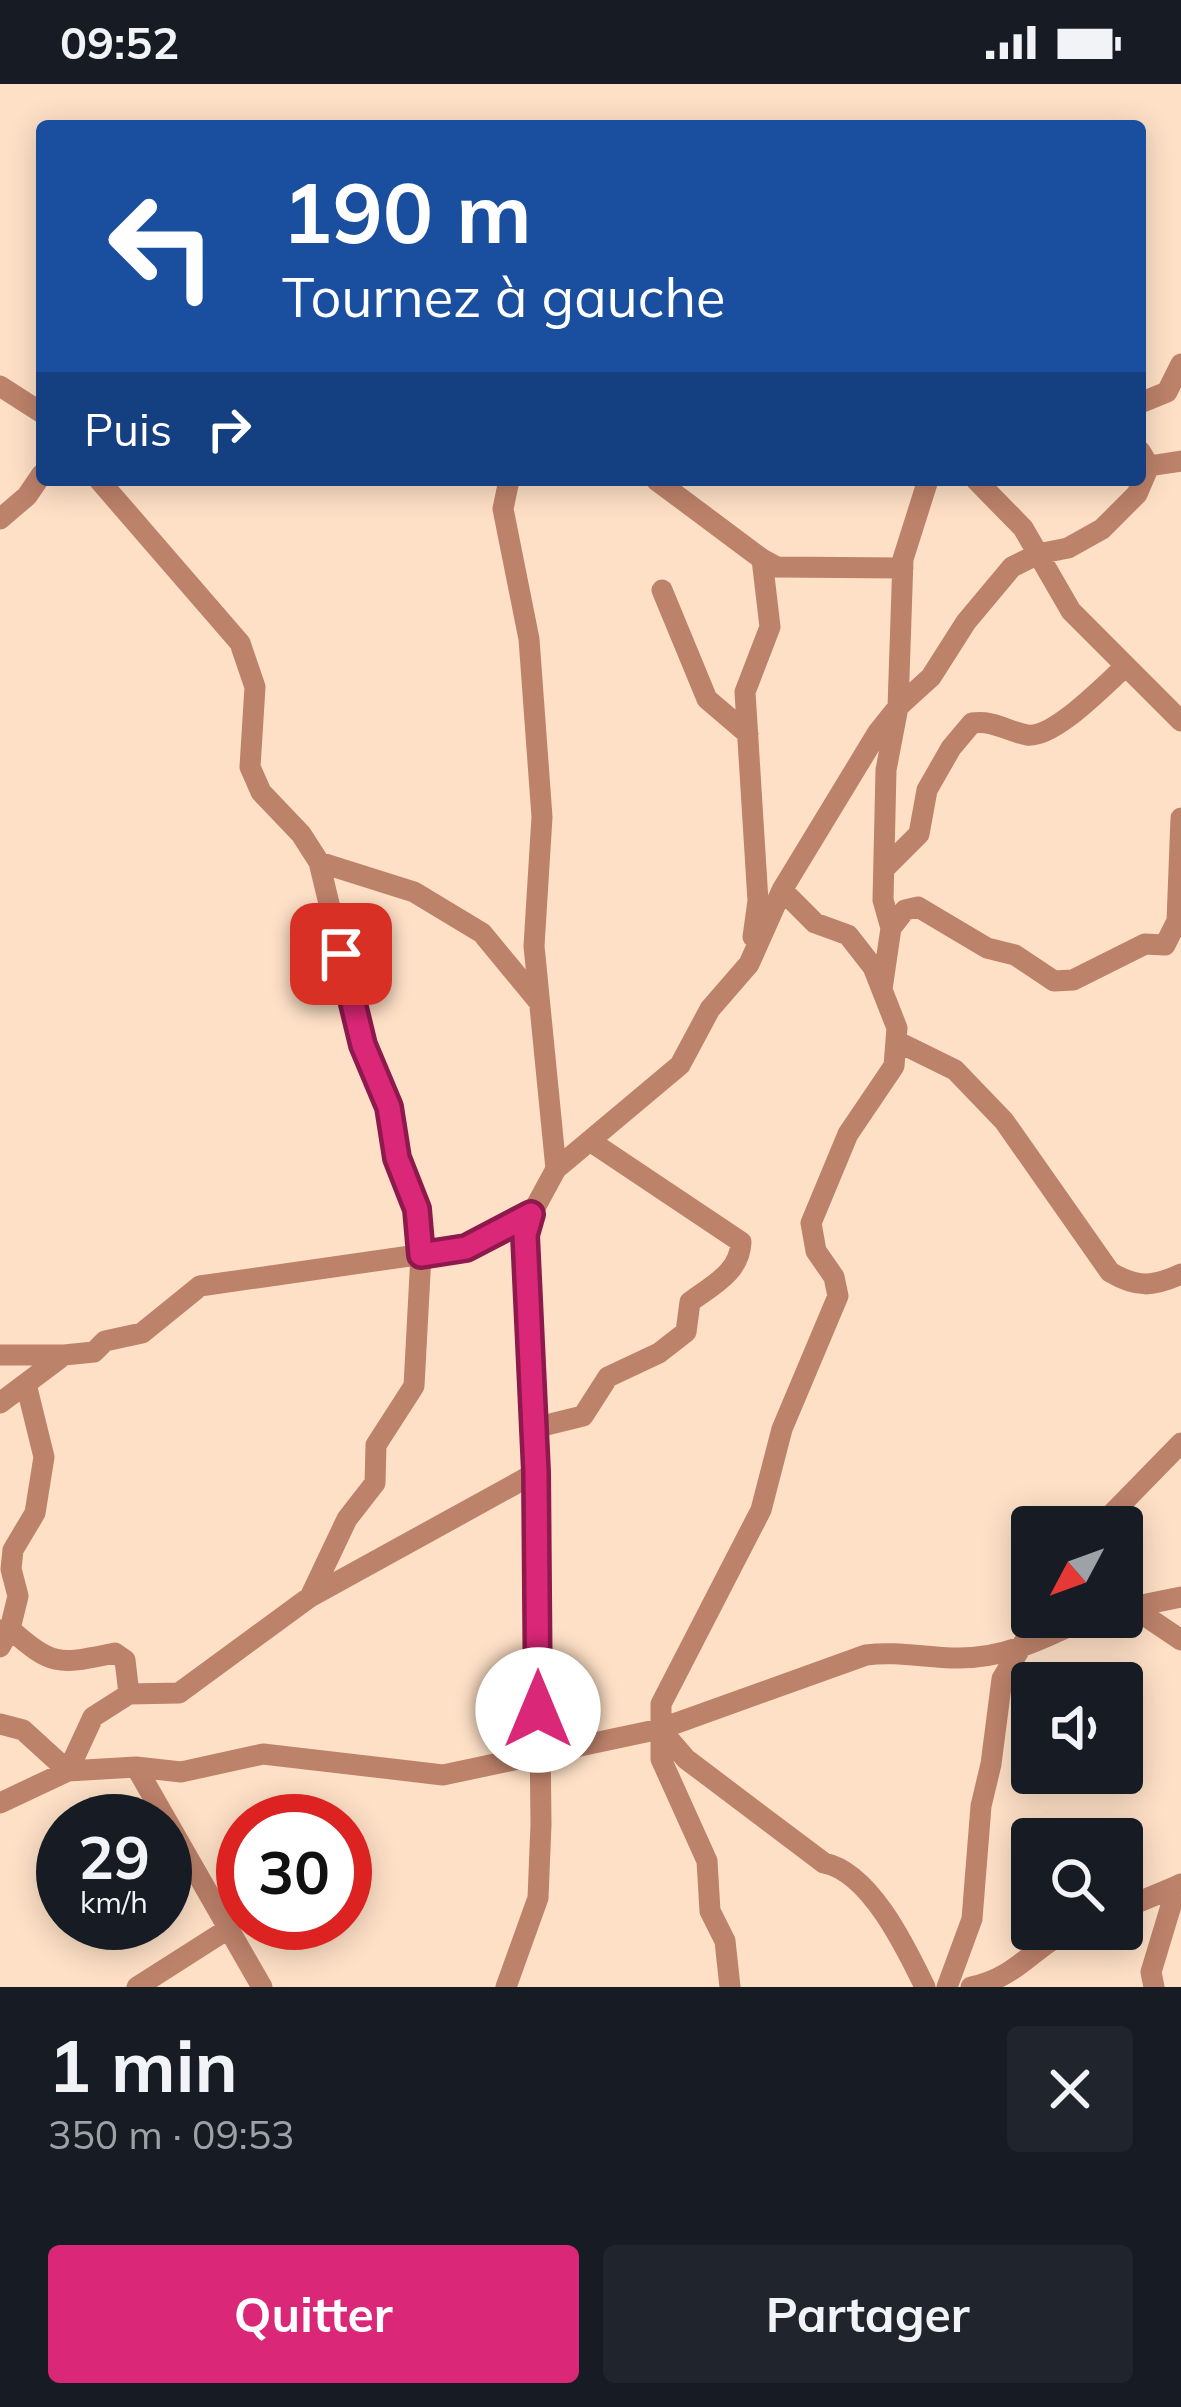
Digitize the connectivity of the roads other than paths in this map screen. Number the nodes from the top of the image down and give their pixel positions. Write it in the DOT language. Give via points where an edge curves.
graph roads {
  1 [pos="1181,364"];
  2 [pos="0,386"];
  3 [pos="1146,401"];
  4 [pos="36,408"];
  5 [pos="1146,458"];
  6 [pos="1181,460"];
  7 [pos="36,483"];
  8 [pos="104,486"];
  9 [pos="508,486"];
  10 [pos="664,486"];
  11 [pos="926,486"];
  12 [pos="982,486"];
  13 [pos="1139,486"];
  14 [pos="0,519"];
  15 [pos="1038,554"];
  16 [pos="762,560"];
  17 [pos="903,568"];
  18 [pos="662,590"];
  19 [pos="1126,666"];
  20 [pos="898,707"];
  21 [pos="1181,721"];
  22 [pos="748,734"];
  23 [pos="1181,818"];
  24 [pos="319,862"];
  25 [pos="884,869"];
  26 [pos="782,890"];
  27 [pos="891,928"];
  28 [pos="749,964"];
  29 [pos="882,990"];
  30 [pos="540,1002"];
  31 [pos="896,1041"];
  32 [pos="590,1141"];
  33 [pos="556,1169"];
  34 [pos="531,1214"];
  35 [pos="421,1255"];
  36 [pos="1181,1274"];
  37 [pos="64,1354"];
  38 [pos="0,1355"];
  39 [pos="26,1384"];
  40 [pos="0,1403"];
  41 [pos="534,1428"];
  42 [pos="1181,1443"];
  43 [pos="536,1472"];
  44 [pos="1120,1506"];
  45 [pos="310,1597"];
  46 [pos="1181,1597"];
  47 [pos="1143,1605"];
  48 [pos="1143,1617"];
  49 [pos="3,1635"];
  50 [pos="1027,1638"];
  51 [pos="1046,1638"];
  52 [pos="1181,1640"];
  53 [pos="1019,1651"];
  54 [pos="129,1694"];
  55 [pos="0,1724"];
  56 [pos="660,1730"];
  57 [pos="538,1757"];
  58 [pos="136,1767"];
  59 [pos="68,1771"];
  60 [pos="0,1803"];
  61 [pos="1179,1885"];
  62 [pos="1143,1900"];
  63 [pos="216,1908"];
  64 [pos="216,1937"];
  65 [pos="240,1950"];
  66 [pos="1039,1950"];
  67 [pos="137,1987"];
  68 [pos="262,1987"];
  69 [pos="506,1987"];
  70 [pos="730,1987"];
  71 [pos="926,1987"];
  72 [pos="947,1987"];
  73 [pos="971,1987"];
  74 [pos="1154,1987"];
  1 -- 3 [label="street" via="1167,392"];
  2 -- 4 [label="street"];
  5 -- 6 [label="street"];
  7 -- 14 [label="street"];
  8 -- 24 [label="street" via="240,643 255,687 250,766 261,792"];
  9 -- 30 [label="street" via="503,508 529,639 542,817 534,946"];
  10 -- 16 [label="street"];
  11 -- 17 [label="street"];
  12 -- 15 [label="street"];
  13 -- 15 [label="street" via="1102,529"];
  15 -- 19 [label="street" via="1071,611"];
  15 -- 20 [label="street" via="1012,567 932,676"];
  16 -- 17 [label="street" via="777,567"];
  16 -- 22 [label="street" via="770,627 745,692"];
  17 -- 20 [label="street"];
  18 -- 22 [label="street" via="707,698"];
  19 -- 21 [label="street"];
  19 -- 25 [label="street" via="1050,731 1030,736 972,723 927,790 920,834"];
  20 -- 25 [label="street" via="886,770"];
  20 -- 26 [label="street"];
  22 -- 28 [label="street" via="758,901"];
  23 -- 27 [label="street" via="1177,920 1165,945 1145,944 1073,980 1054,981 918,908 904,910"];
  24 -- 30 [label="street" via="414,892 482,933"];
  24 -- 35 [label="street" via="363,1045 417,1209"];
  25 -- 27 [label="street"];
  26 -- 28 [label="street"];
  26 -- 29 [label="street" via="815,923 848,935"];
  27 -- 29 [label="street"];
  28 -- 32 [label="street" via="710,1009 680,1064"];
  29 -- 31 [label="street"];
  30 -- 33 [label="street"];
  31 -- 36 [label="street" via="955,1070 1004,1121 1110,1272 1156,1286"];
  31 -- 56 [label="street" via="894,1066 848,1135 811,1222 838,1296 782,1429 761,1510 662,1704"];
  32 -- 33 [label="street"];
  32 -- 41 [label="street" via="741,1242 740,1252 730,1273 690,1302 686,1332 608,1377 583,1416"];
  33 -- 34 [label="street"];
  34 -- 35 [label="street" via="466,1248"];
  34 -- 41 [label="street" via="525,1235"];
  35 -- 37 [label="street" via="200,1286 142,1333"];
  35 -- 45 [label="street" via="414,1386 376,1444 375,1483 347,1519"];
  37 -- 38 [label="street"];
  37 -- 39 [label="street"];
  39 -- 40 [label="street"];
  39 -- 49 [label="street" via="44,1457 35,1513 13,1550 18,1596"];
  41 -- 43 [label="street"];
  42 -- 44 [label="street"];
  43 -- 45 [label="street"];
  43 -- 57 [label="street"];
  45 -- 54 [label="street" via="179,1693"];
  46 -- 47 [label="street"];
  48 -- 52 [label="street"];
  49 -- 54 [label="street" via="62,1663 115,1653 125,1660"];
  50 -- 53 [label="street"];
  51 -- 53 [label="street"];
  53 -- 56 [label="street" via="866,1655"];
  53 -- 72 [label="street" via="1002,1679 972,1919"];
  54 -- 59 [label="street" via="93,1717"];
  55 -- 59 [label="street" via="22,1730"];
  56 -- 57 [label="street"];
  56 -- 70 [label="street" via="661,1759 707,1861 710,1911 725,1941"];
  56 -- 71 [label="street" via="686,1759 860,1883"];
  57 -- 58 [label="street" via="443,1775 263,1754 182,1772"];
  57 -- 69 [label="street" via="538,1898"];
  58 -- 59 [label="street"];
  58 -- 63 [label="street"];
  59 -- 60 [label="street"];
  61 -- 62 [label="street"];
  61 -- 74 [label="street" via="1151,1972"];
  64 -- 67 [label="street"];
  65 -- 68 [label="street"];
  66 -- 73 [label="street" via="998,1981"];
}
